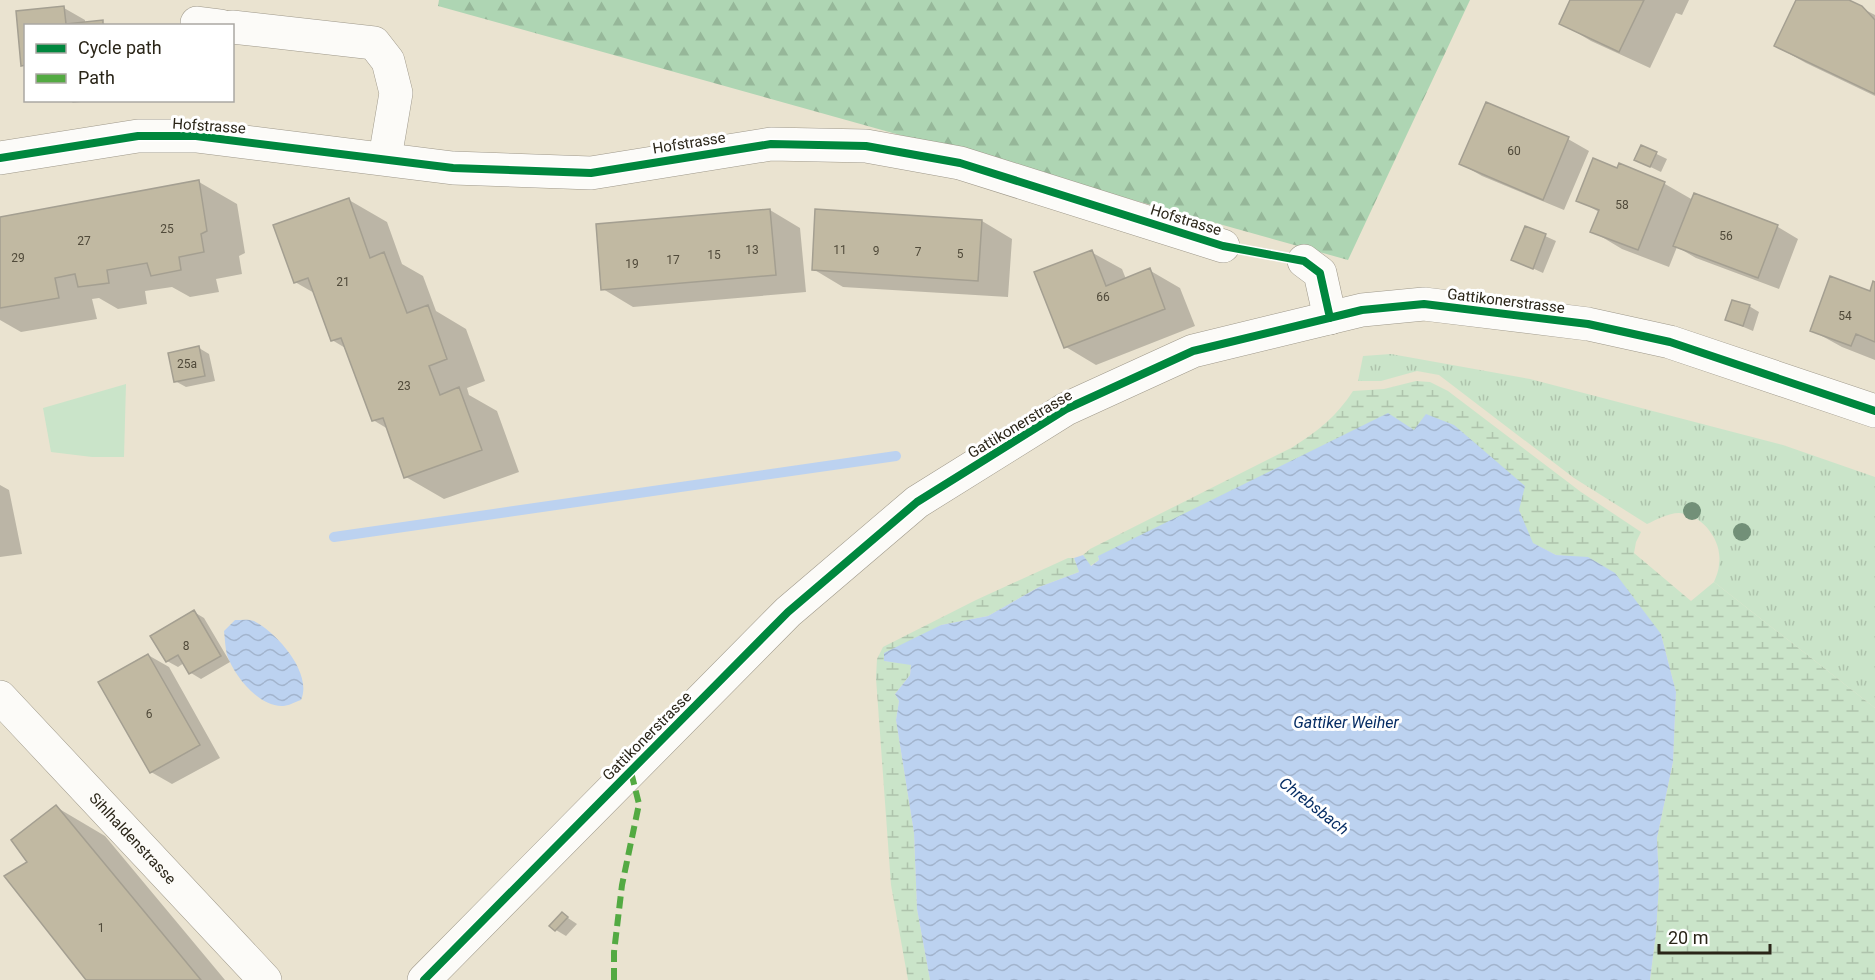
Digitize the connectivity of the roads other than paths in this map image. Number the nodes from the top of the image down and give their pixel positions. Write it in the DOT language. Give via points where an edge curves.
graph roads {
  1 [pos="234,27"];
  2 [pos="0,158"];
  3 [pos="385,158"];
  4 [pos="1223,246"];
  5 [pos="1304,261"];
  6 [pos="1330,318"];
  7 [pos="1875,411"];
  8 [pos="2,702"];
  9 [pos="265,980"];
  10 [pos="424,980"];
  1 -- 3 [label="main road" via="374,43 388,61 396,93"];
  2 -- 3 [label="main road, Hofstrasse" via="138,136 196,136"];
  3 -- 4 [label="main road, Hofstrasse" via="453,168 591,173 771,144 866,146 960,164"];
  5 -- 6 [label="main road" via="1320,273"];
  6 -- 7 [label="main road, Gattikonerstrasse" via="1362,310 1425,304 1588,324 1670,342"];
  6 -- 10 [label="main road, Gattikonerstrasse" via="1193,351 1066,409 917,502 788,612"];
  8 -- 9 [label="main road, Sihlhaldenstrasse"];
}
